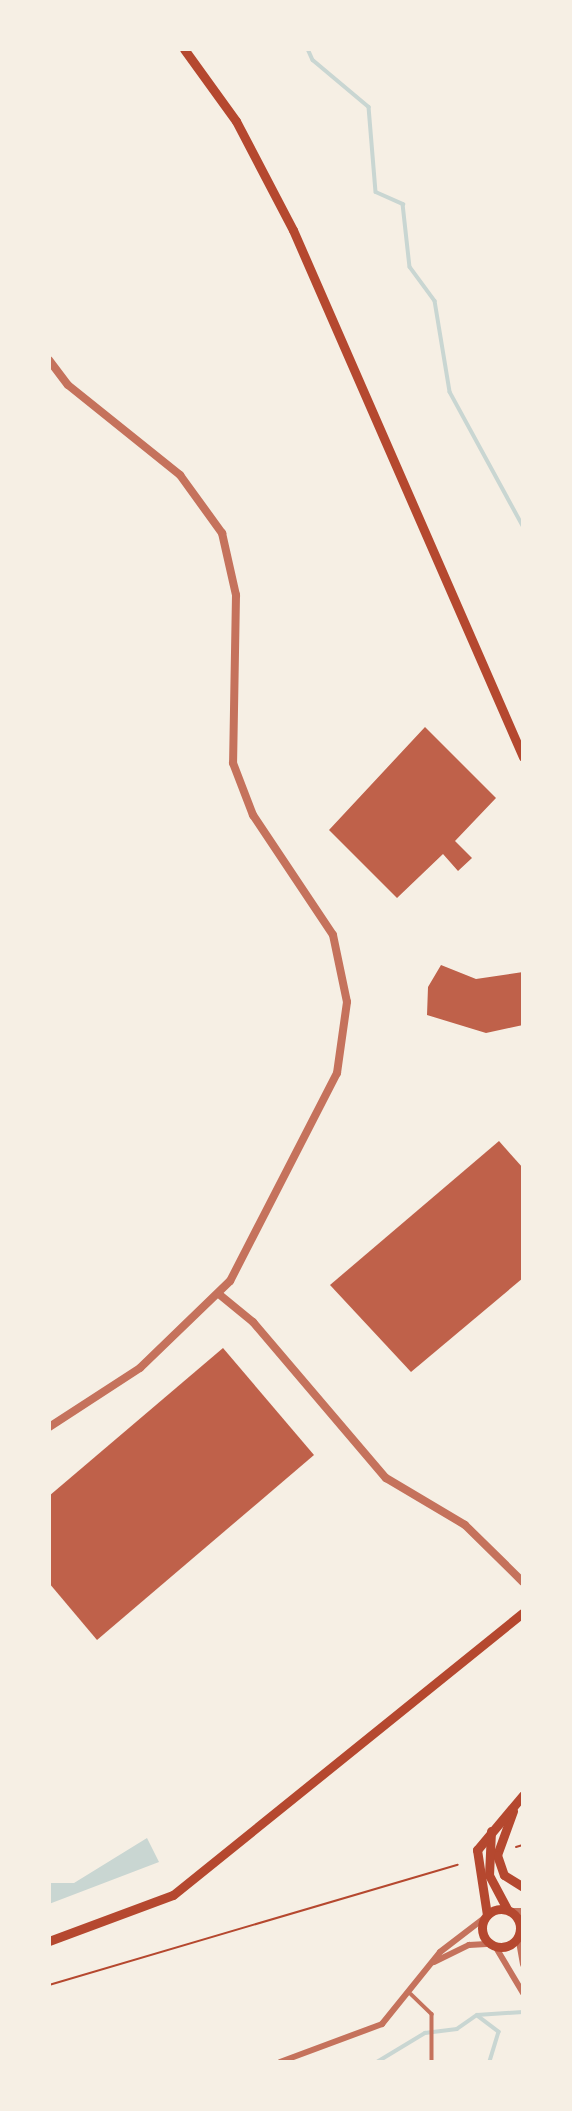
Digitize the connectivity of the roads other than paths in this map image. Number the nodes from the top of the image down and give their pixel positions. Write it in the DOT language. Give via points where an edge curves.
graph roads {
  1 [pos="184,49"];
  2 [pos="49,360"];
  3 [pos="523,757"];
  4 [pos="220,1295"];
  5 [pos="49,1427"];
  6 [pos="523,1582"];
  7 [pos="523,1613"];
  8 [pos="520,1799"];
  9 [pos="491,1829"];
  10 [pos="523,1887"];
  11 [pos="509,1910"];
  12 [pos="523,1912"];
  13 [pos="485,1917"];
  14 [pos="521,1932"];
  15 [pos="49,1941"];
  16 [pos="493,1945"];
  17 [pos="432,1963"];
  18 [pos="523,1965"];
  19 [pos="523,1993"];
  20 [pos="411,1994"];
  21 [pos="280,2062"];
  22 [pos="432,2062"];
  1 -- 3 [label="main road" via="236,121 293,230"];
  2 -- 4 [label="street" via="68,385 180,475 222,533 236,594 230,718 238,782 318,907 339,954 347,1002 337,1073"];
  4 -- 5 [label="street" via="140,1368"];
  4 -- 6 [label="street" via="253,1322 386,1478 466,1525"];
  7 -- 15 [label="main road" via="184,1887 140,1911"];
  8 -- 9 [label="main road"];
  8 -- 10 [label="main road" via="497,1855 504,1875"];
  9 -- 11 [label="main road" via="489,1875"];
  9 -- 13 [label="main road" via="476,1860"];
  11 -- 12 [label="street"];
  11 -- 13 [label="main road"];
  11 -- 14 [label="main road"];
  13 -- 16 [label="main road" via="482,1933"];
  13 -- 17 [label="street"];
  14 -- 16 [label="main road"];
  14 -- 18 [label="street"];
  16 -- 17 [label="street" via="469,1945"];
  16 -- 19 [label="street"];
  17 -- 20 [label="street"];
  20 -- 21 [label="street" via="367,2033"];
  20 -- 22 [label="lane" via="428,2008"];
}
